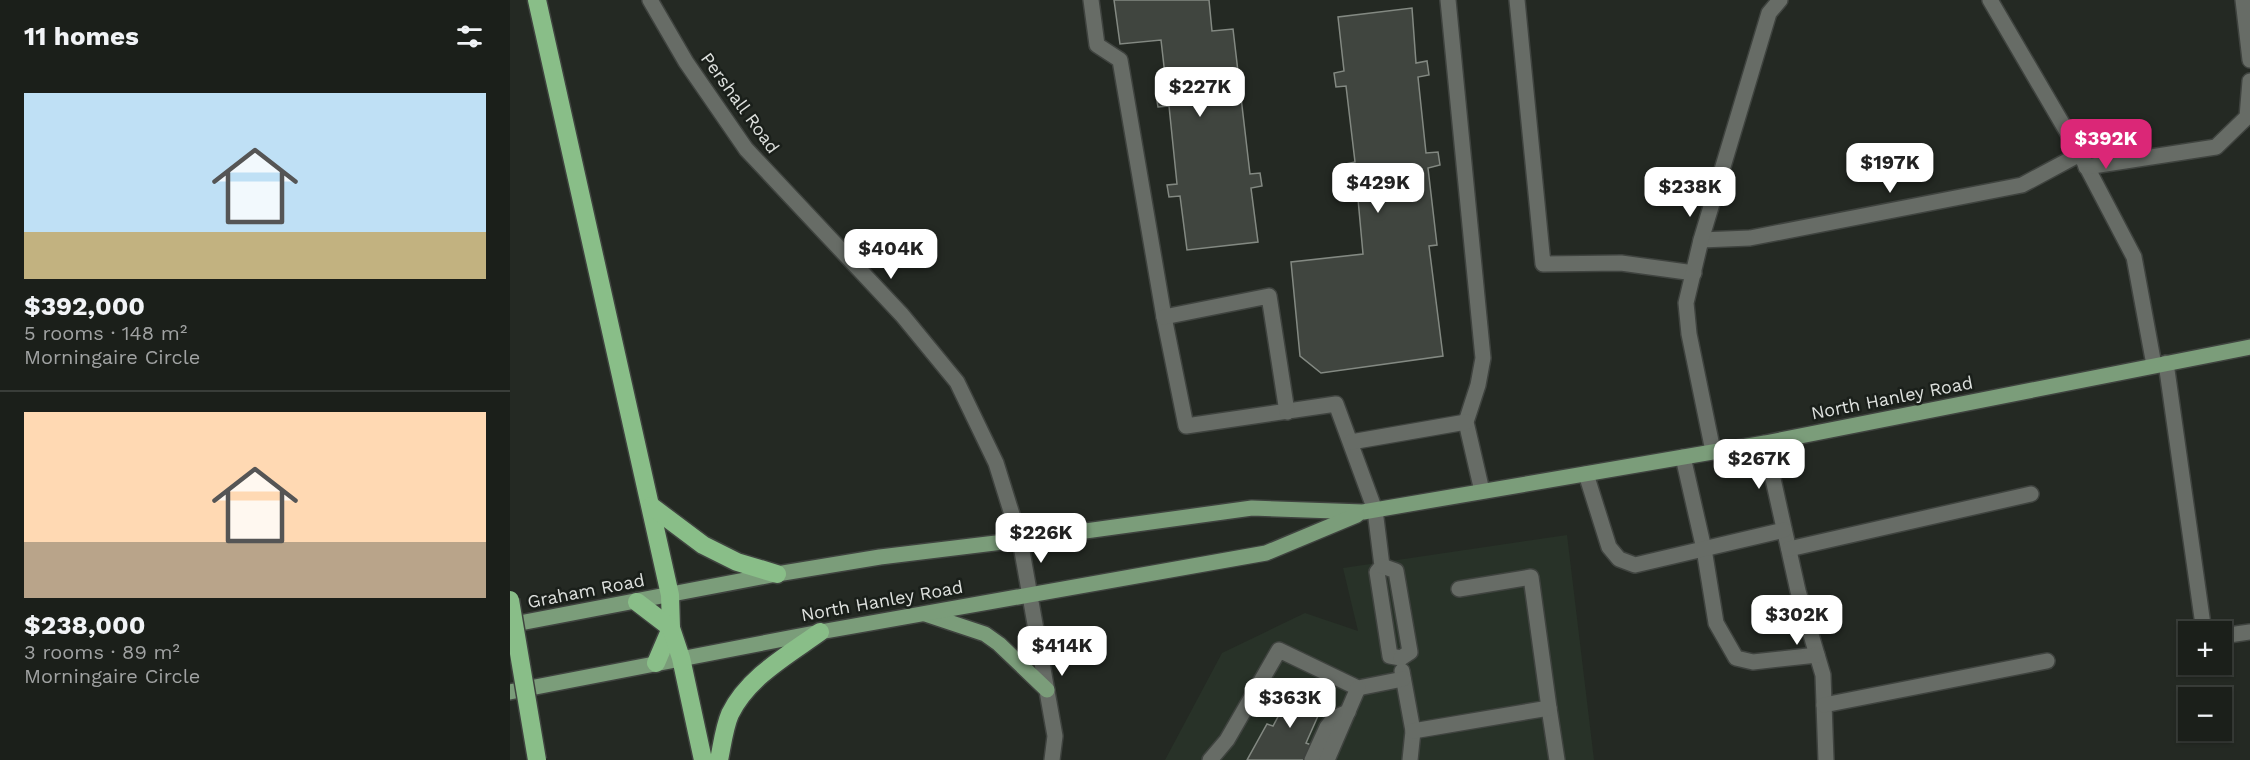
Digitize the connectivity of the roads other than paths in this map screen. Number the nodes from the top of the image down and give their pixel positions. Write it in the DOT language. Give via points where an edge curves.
graph roads {
  1 [pos="537,0"];
  2 [pos="650,0"];
  3 [pos="1091,0"];
  4 [pos="1448,0"];
  5 [pos="1517,0"];
  6 [pos="1780,0"];
  7 [pos="1990,0"];
  8 [pos="2243,0"];
  9 [pos="2250,60"];
  10 [pos="2250,81"];
  11 [pos="2083,160"];
  12 [pos="1701,240"];
  13 [pos="1694,273"];
  14 [pos="1164,316"];
  15 [pos="2250,347"];
  16 [pos="2160,364"];
  17 [pos="1287,412"];
  18 [pos="1466,422"];
  19 [pos="1351,442"];
  20 [pos="1765,443"];
  21 [pos="1713,452"];
  22 [pos="1683,457"];
  23 [pos="1586,474"];
  24 [pos="1482,491"];
  25 [pos="2031,494"];
  26 [pos="651,506"];
  27 [pos="1369,511"];
  28 [pos="1784,530"];
  29 [pos="1020,540"];
  30 [pos="1704,549"];
  31 [pos="1788,549"];
  32 [pos="777,574"];
  33 [pos="1460,589"];
  34 [pos="1030,594"];
  35 [pos="670,595"];
  36 [pos="510,600"];
  37 [pos="637,602"];
  38 [pos="922,613"];
  39 [pos="2202,621"];
  40 [pos="510,626"];
  41 [pos="671,628"];
  42 [pos="820,632"];
  43 [pos="2250,632"];
  44 [pos="2232,635"];
  45 [pos="1817,655"];
  46 [pos="681,658"];
  47 [pos="2047,661"];
  48 [pos="656,663"];
  49 [pos="1403,679"];
  50 [pos="1358,688"];
  51 [pos="1047,690"];
  52 [pos="510,692"];
  53 [pos="1824,705"];
  54 [pos="1549,708"];
  55 [pos="1348,712"];
  56 [pos="1413,731"];
  57 [pos="1227,740"];
  58 [pos="537,760"];
  59 [pos="703,760"];
  60 [pos="719,760"];
  61 [pos="1052,760"];
  62 [pos="1210,760"];
  63 [pos="1228,760"];
  64 [pos="1312,760"];
  65 [pos="1327,760"];
  66 [pos="1410,760"];
  67 [pos="1557,760"];
  68 [pos="1826,760"];
  1 -- 26 [label="highway"];
  2 -- 29 [label="street, Pershall Road" via="686,62 746,149 902,315 957,382 996,463"];
  3 -- 14 [label="street" via="1097,45 1120,60"];
  4 -- 18 [label="street" via="1483,358"];
  5 -- 13 [label="street" via="1544,264 1622,263"];
  6 -- 12 [label="street" via="1769,13"];
  7 -- 11 [label="street"];
  8 -- 9 [label="street"];
  10 -- 11 [label="street" via="2247,117 2216,147"];
  11 -- 12 [label="street" via="2022,185 1750,238"];
  11 -- 16 [label="street" via="2134,257"];
  12 -- 13 [label="street"];
  13 -- 21 [label="street" via="1686,303 1689,334"];
  14 -- 17 [label="street" via="1186,426"];
  14 -- 17 [label="street" via="1269,296"];
  15 -- 16 [label="main road, North Hanley Road"];
  16 -- 20 [label="main road, North Hanley Road"];
  16 -- 39 [label="street"];
  17 -- 19 [label="street" via="1336,404"];
  18 -- 19 [label="street"];
  18 -- 24 [label="street"];
  19 -- 27 [label="street"];
  20 -- 21 [label="main road, North Hanley Road"];
  20 -- 28 [label="street"];
  21 -- 22 [label="main road, North Hanley Road"];
  22 -- 23 [label="main road, North Hanley Road"];
  22 -- 30 [label="street"];
  23 -- 24 [label="main road, North Hanley Road"];
  23 -- 30 [label="street" via="1609,547 1619,559 1635,565"];
  24 -- 27 [label="main road, North Hanley Road"];
  25 -- 31 [label="street"];
  26 -- 32 [label="highway" via="703,545 737,562"];
  26 -- 35 [label="highway"];
  27 -- 29 [label="main road, North Hanley Road" via="1252,508"];
  27 -- 34 [label="main road, North Hanley Road" via="1266,553"];
  27 -- 49 [label="street" via="1382,566 1396,572 1410,652 1401,658"];
  28 -- 30 [label="street"];
  28 -- 31 [label="street"];
  29 -- 32 [label="main road, North Hanley Road"];
  29 -- 34 [label="street, Pershall Road"];
  30 -- 45 [label="street" via="1716,623 1736,658 1754,662"];
  31 -- 45 [label="street"];
  32 -- 35 [label="main road, North Hanley Road"];
  33 -- 54 [label="street" via="1532,577"];
  34 -- 38 [label="main road, North Hanley Road"];
  34 -- 51 [label="street, Pershall Road"];
  35 -- 37 [label="main road, Graham Road"];
  35 -- 41 [label="highway"];
  36 -- 58 [label="highway, bridge"];
  37 -- 40 [label="main road, Graham Road"];
  37 -- 41 [label="highway"];
  38 -- 42 [label="main road, North Hanley Road"];
  38 -- 51 [label="main road" via="985,634"];
  41 -- 46 [label="highway"];
  41 -- 48 [label="highway"];
  42 -- 46 [label="main road, North Hanley Road"];
  42 -- 60 [label="highway" via="749,688 730,714"];
  43 -- 44 [label="street"];
  45 -- 53 [label="street" via="1823,675"];
  46 -- 48 [label="main road, North Hanley Road"];
  46 -- 59 [label="highway"];
  47 -- 53 [label="street"];
  48 -- 52 [label="main road, North Hanley Road"];
  49 -- 50 [label="street"];
  49 -- 56 [label="street"];
  50 -- 55 [label="street"];
  50 -- 57 [label="street" via="1279,650"];
  51 -- 61 [label="street, Pershall Road" via="1055,736"];
  53 -- 68 [label="street"];
  54 -- 56 [label="street"];
  54 -- 67 [label="street"];
  55 -- 64 [label="street" via="1334,718 1327,727"];
  55 -- 65 [label="street"];
  56 -- 66 [label="street"];
  57 -- 62 [label="street"];
  57 -- 63 [label="street"];
}
